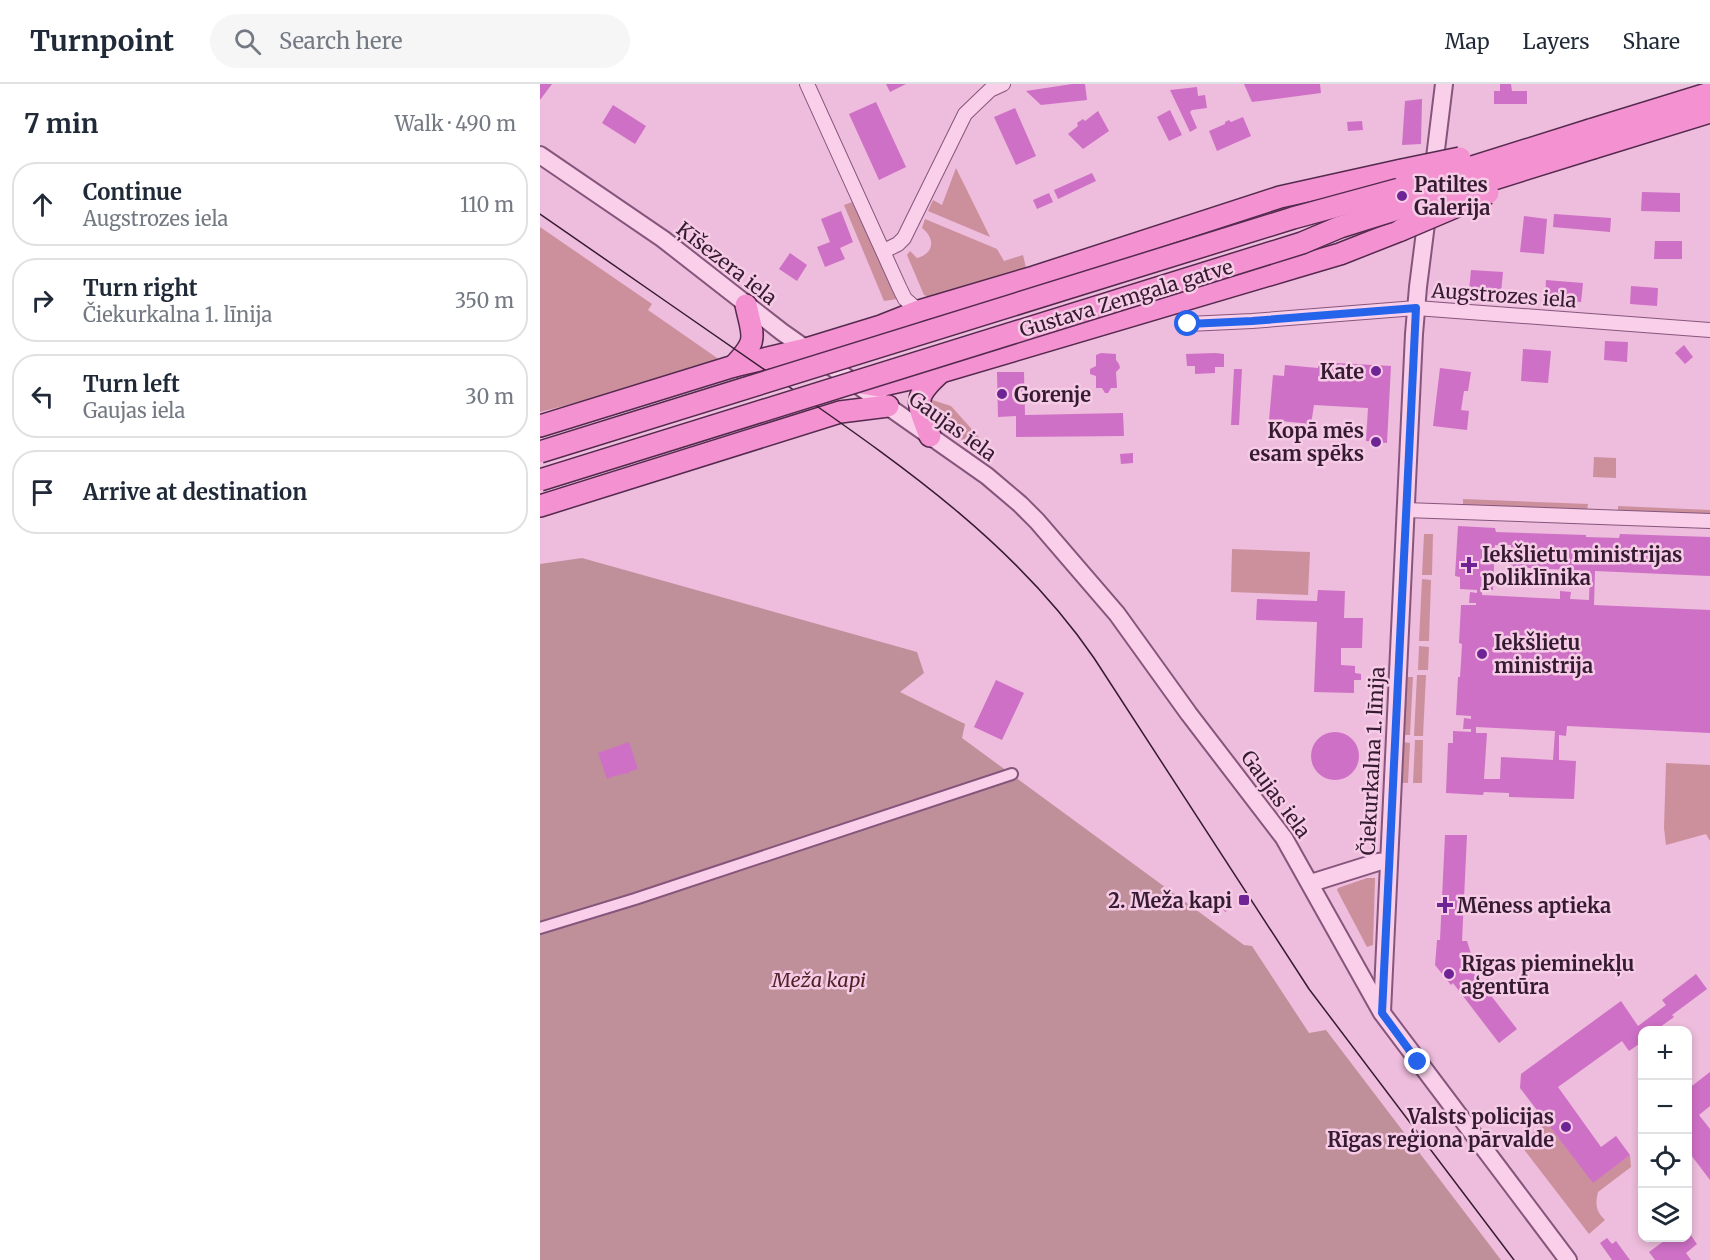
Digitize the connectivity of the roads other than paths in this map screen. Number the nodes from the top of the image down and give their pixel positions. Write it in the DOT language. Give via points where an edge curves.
graph roads {
  1 [pos="807,84"];
  2 [pos="1003,84"];
  3 [pos="1444,84"];
  4 [pos="1710,93"];
  5 [pos="1710,112"];
  6 [pos="1592,139"];
  7 [pos="540,155"];
  8 [pos="884,251"];
  9 [pos="746,305"];
  10 [pos="1416,308"];
  11 [pos="919,311"];
  12 [pos="1188,324"];
  13 [pos="881,326"];
  14 [pos="1710,330"];
  15 [pos="806,349"];
  16 [pos="734,366"];
  17 [pos="941,372"];
  18 [pos="855,382"];
  19 [pos="638,396"];
  20 [pos="888,406"];
  21 [pos="840,412"];
  22 [pos="540,426"];
  23 [pos="930,436"];
  24 [pos="540,452"];
  25 [pos="655,469"];
  26 [pos="540,480"];
  27 [pos="540,506"];
  28 [pos="1405,510"];
  29 [pos="1710,521"];
  30 [pos="1012,774"];
  31 [pos="1388,861"];
  32 [pos="1311,883"];
  33 [pos="540,928"];
  34 [pos="1382,1013"];
  35 [pos="1568,1260"];
  1 -- 8 [label="street"];
  2 -- 8 [label="street" via="990,90 965,114 904,238"];
  3 -- 10 [label="street, Čiekurkalna 1. līnija"];
  4 -- 6 [label="main road, Gustava Zemgala gatve"];
  5 -- 6 [label="main road, Gustava Zemgala gatve"];
  6 -- 11 [label="main road, bridge" via="1280,197 1034,278"];
  6 -- 17 [label="main road, bridge" via="1411,226 1340,254"];
  6 -- 24 [label="main road, Gustava Zemgala gatve, bridge" via="1293,218"];
  6 -- 26 [label="main road, Gustava Zemgala gatve, bridge" via="1302,243"];
  7 -- 9 [label="street, Ķīšezera iela" via="663,240"];
  8 -- 11 [label="street" via="905,299"];
  9 -- 15 [label="street, Ķīšezera iela"];
  9 -- 16 [label="main road" via="753,336 751,347"];
  10 -- 12 [label="street, Augstrozes iela"];
  10 -- 14 [label="street, Augstrozes iela"];
  10 -- 28 [label="street, Čiekurkalna 1. līnija"];
  11 -- 13 [label="main road"];
  13 -- 15 [label="main road"];
  13 -- 18 [label="main road" via="864,346"];
  15 -- 16 [label="main road"];
  15 -- 18 [label="street, Ķīšezera iela"];
  16 -- 19 [label="main road"];
  17 -- 18 [label="main road" via="879,386"];
  17 -- 23 [label="main road" via="921,394 919,406"];
  18 -- 20 [label="street, Ķīšezera iela"];
  18 -- 21 [label="main road"];
  19 -- 22 [label="main road"];
  19 -- 25 [label="main road" via="685,388 699,396 707,412 709,431 703,444 676,454"];
  20 -- 21 [label="main road"];
  20 -- 23 [label="street, Gaujas iela"];
  21 -- 25 [label="main road"];
  23 -- 32 [label="street, Gaujas iela" via="1020,504 1102,597 1284,838"];
  25 -- 27 [label="main road"];
  28 -- 29 [label="street"];
  28 -- 31 [label="street, Čiekurkalna 1. līnija"];
  30 -- 33 [label="street"];
  31 -- 32 [label="street"];
  31 -- 34 [label="street, Čiekurkalna 1. līnija"];
  32 -- 34 [label="street, Gaujas iela"];
  34 -- 35 [label="street, Gaujas iela"];
}
